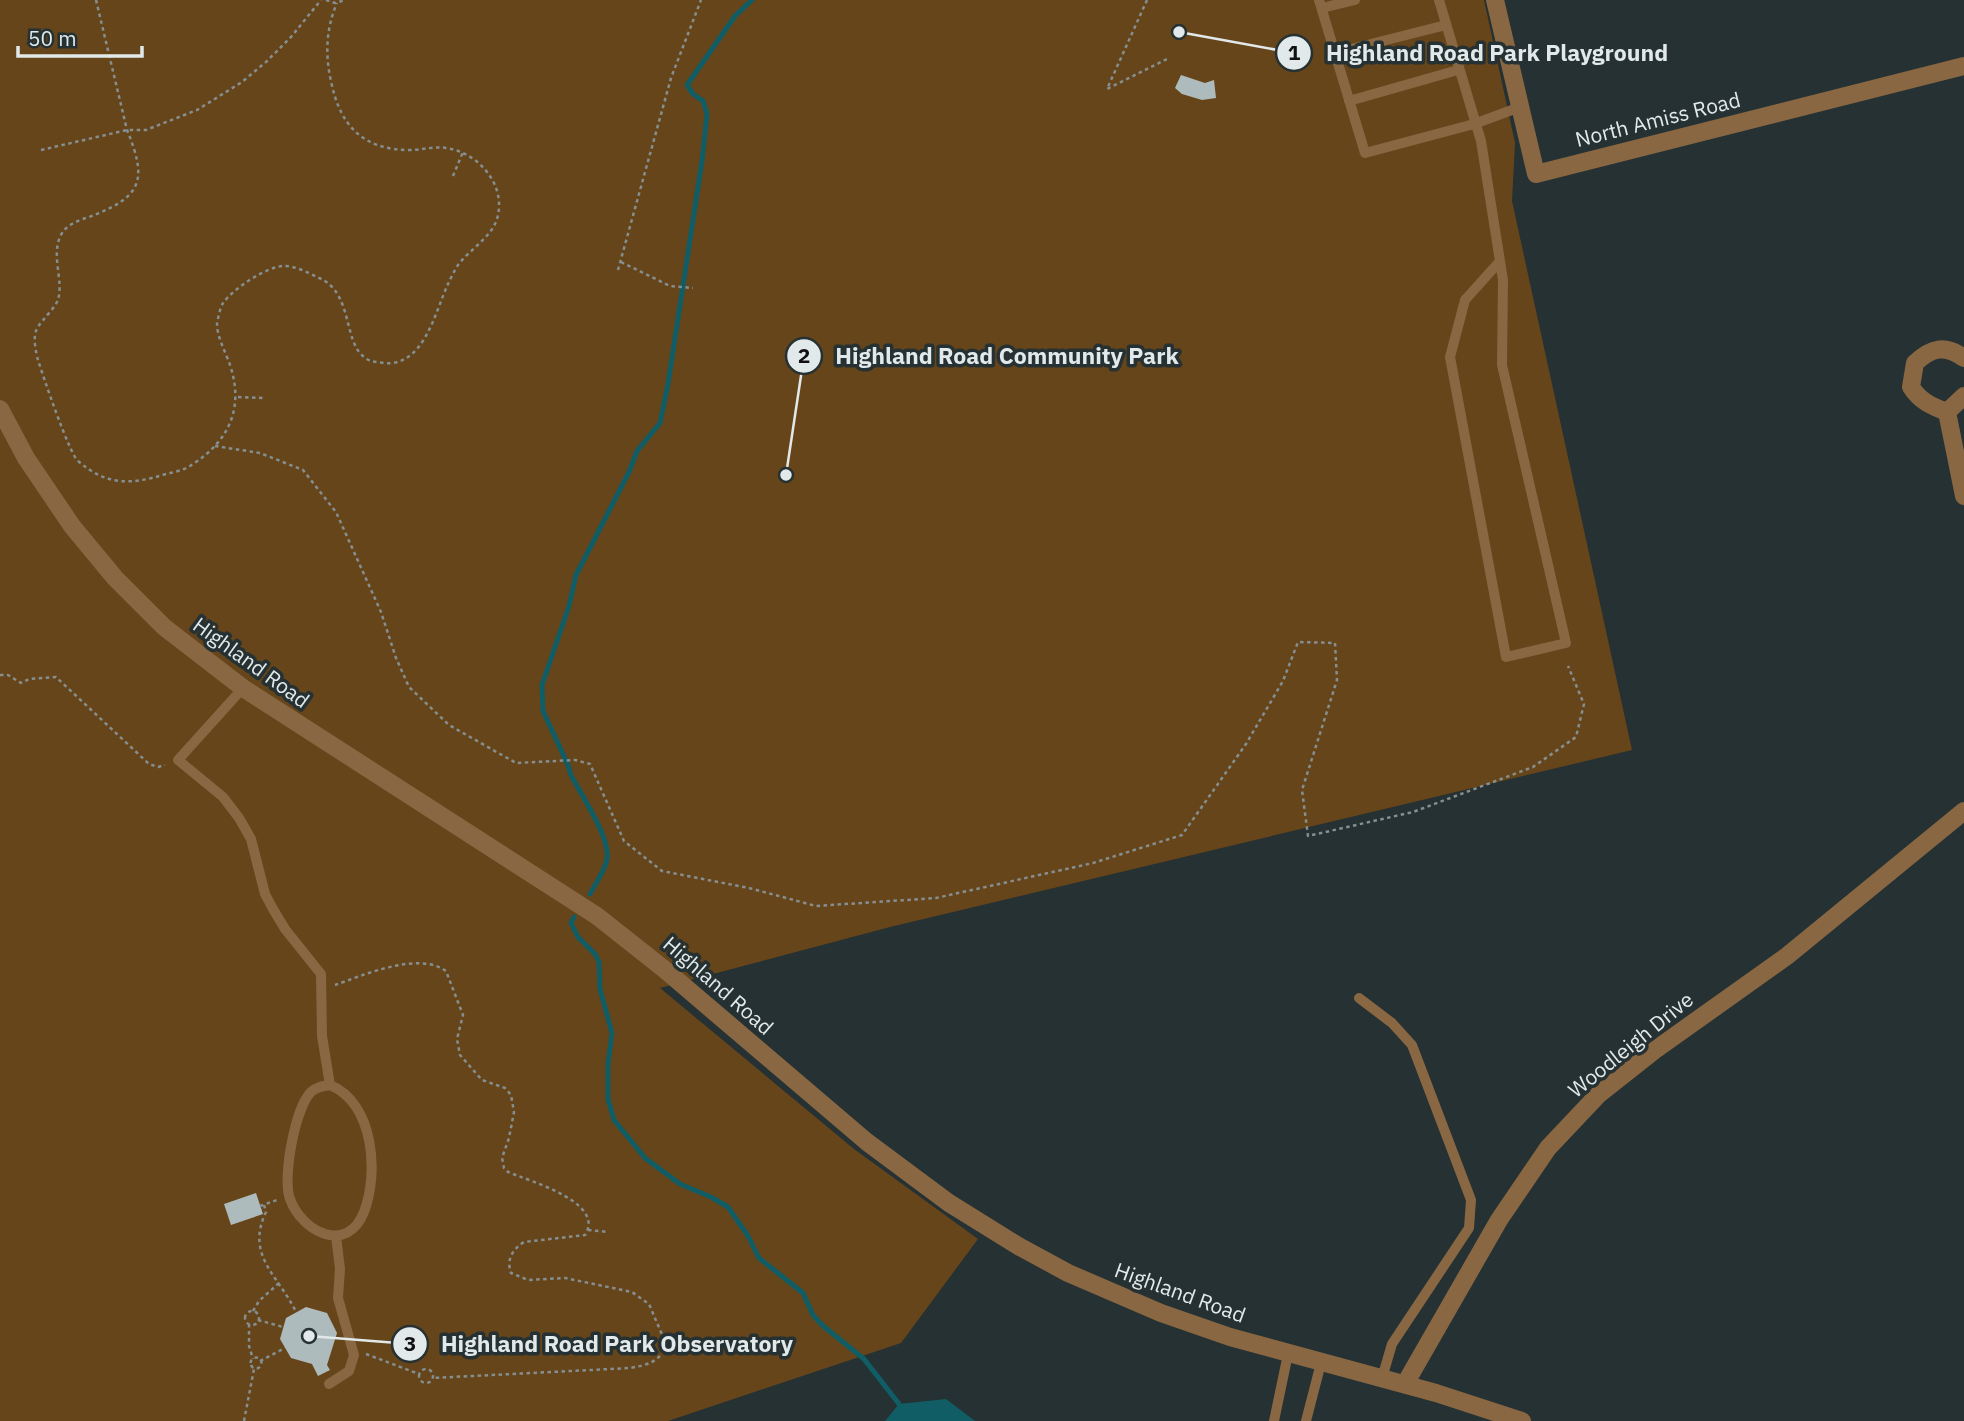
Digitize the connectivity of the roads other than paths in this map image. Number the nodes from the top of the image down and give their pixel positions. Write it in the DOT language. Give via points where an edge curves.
graph roads {
  1 [pos="1355,0"];
  2 [pos="1439,0"];
  3 [pos="1495,0"];
  4 [pos="1321,4"];
  5 [pos="1446,25"];
  6 [pos="1335,53"];
  7 [pos="1964,66"];
  8 [pos="1458,70"];
  9 [pos="1349,101"];
  10 [pos="1520,107"];
  11 [pos="1474,124"];
  12 [pos="1500,261"];
  13 [pos="1964,358"];
  14 [pos="1964,396"];
  15 [pos="0,409"];
  16 [pos="1947,411"];
  17 [pos="1964,496"];
  18 [pos="243,688"];
  19 [pos="1964,811"];
  20 [pos="1359,998"];
  21 [pos="330,1085"];
  22 [pos="337,1236"];
  23 [pos="1288,1354"];
  24 [pos="1321,1363"];
  25 [pos="1382,1378"];
  26 [pos="329,1384"];
  27 [pos="1405,1384"];
  28 [pos="1274,1421"];
  29 [pos="1306,1421"];
  30 [pos="1522,1421"];
  1 -- 4 [label="lane"];
  2 -- 5 [label="lane"];
  3 -- 10 [label="street, North Amiss Road"];
  4 -- 6 [label="lane"];
  5 -- 6 [label="lane"];
  5 -- 8 [label="lane"];
  6 -- 9 [label="lane"];
  7 -- 10 [label="street, North Amiss Road" via="1536,174"];
  8 -- 9 [label="lane"];
  8 -- 11 [label="lane"];
  9 -- 11 [label="lane" via="1364,153"];
  10 -- 11 [label="lane"];
  11 -- 12 [label="lane"];
  12 -- 12 [label="lane" via="1465,300 1450,356 1506,657 1566,643 1502,365"];
  13 -- 16 [label="street" via="1943,348 1932,349 1914,363 1911,387 1917,396"];
  14 -- 16 [label="street"];
  15 -- 18 [label="street, Highland Road" via="48,492 115,578 164,627"];
  16 -- 17 [label="street"];
  18 -- 21 [label="lane" via="178,761 223,797 239,818 251,839 265,894 285,929 321,974 322,1037"];
  18 -- 23 [label="street, Highland Road" via="597,916 867,1142 969,1216 1020,1248 1132,1302"];
  19 -- 27 [label="street, Woodleigh Drive" via="1787,956 1598,1095 1548,1148 1506,1210"];
  20 -- 25 [label="lane" via="1412,1045 1471,1200 1469,1228 1392,1343"];
  21 -- 22 [label="lane" via="351,1098 369,1134 368,1195 361,1219 351,1232"];
  21 -- 22 [label="lane" via="311,1091 305,1099 290,1145 286,1187 297,1212 316,1231"];
  22 -- 26 [label="lane" via="338,1298 354,1350 349,1371"];
  23 -- 24 [label="street, Highland Road"];
  23 -- 28 [label="lane"];
  24 -- 25 [label="street, Highland Road"];
  24 -- 29 [label="lane"];
  25 -- 27 [label="street, Highland Road"];
  27 -- 30 [label="street, Highland Road"];
}
